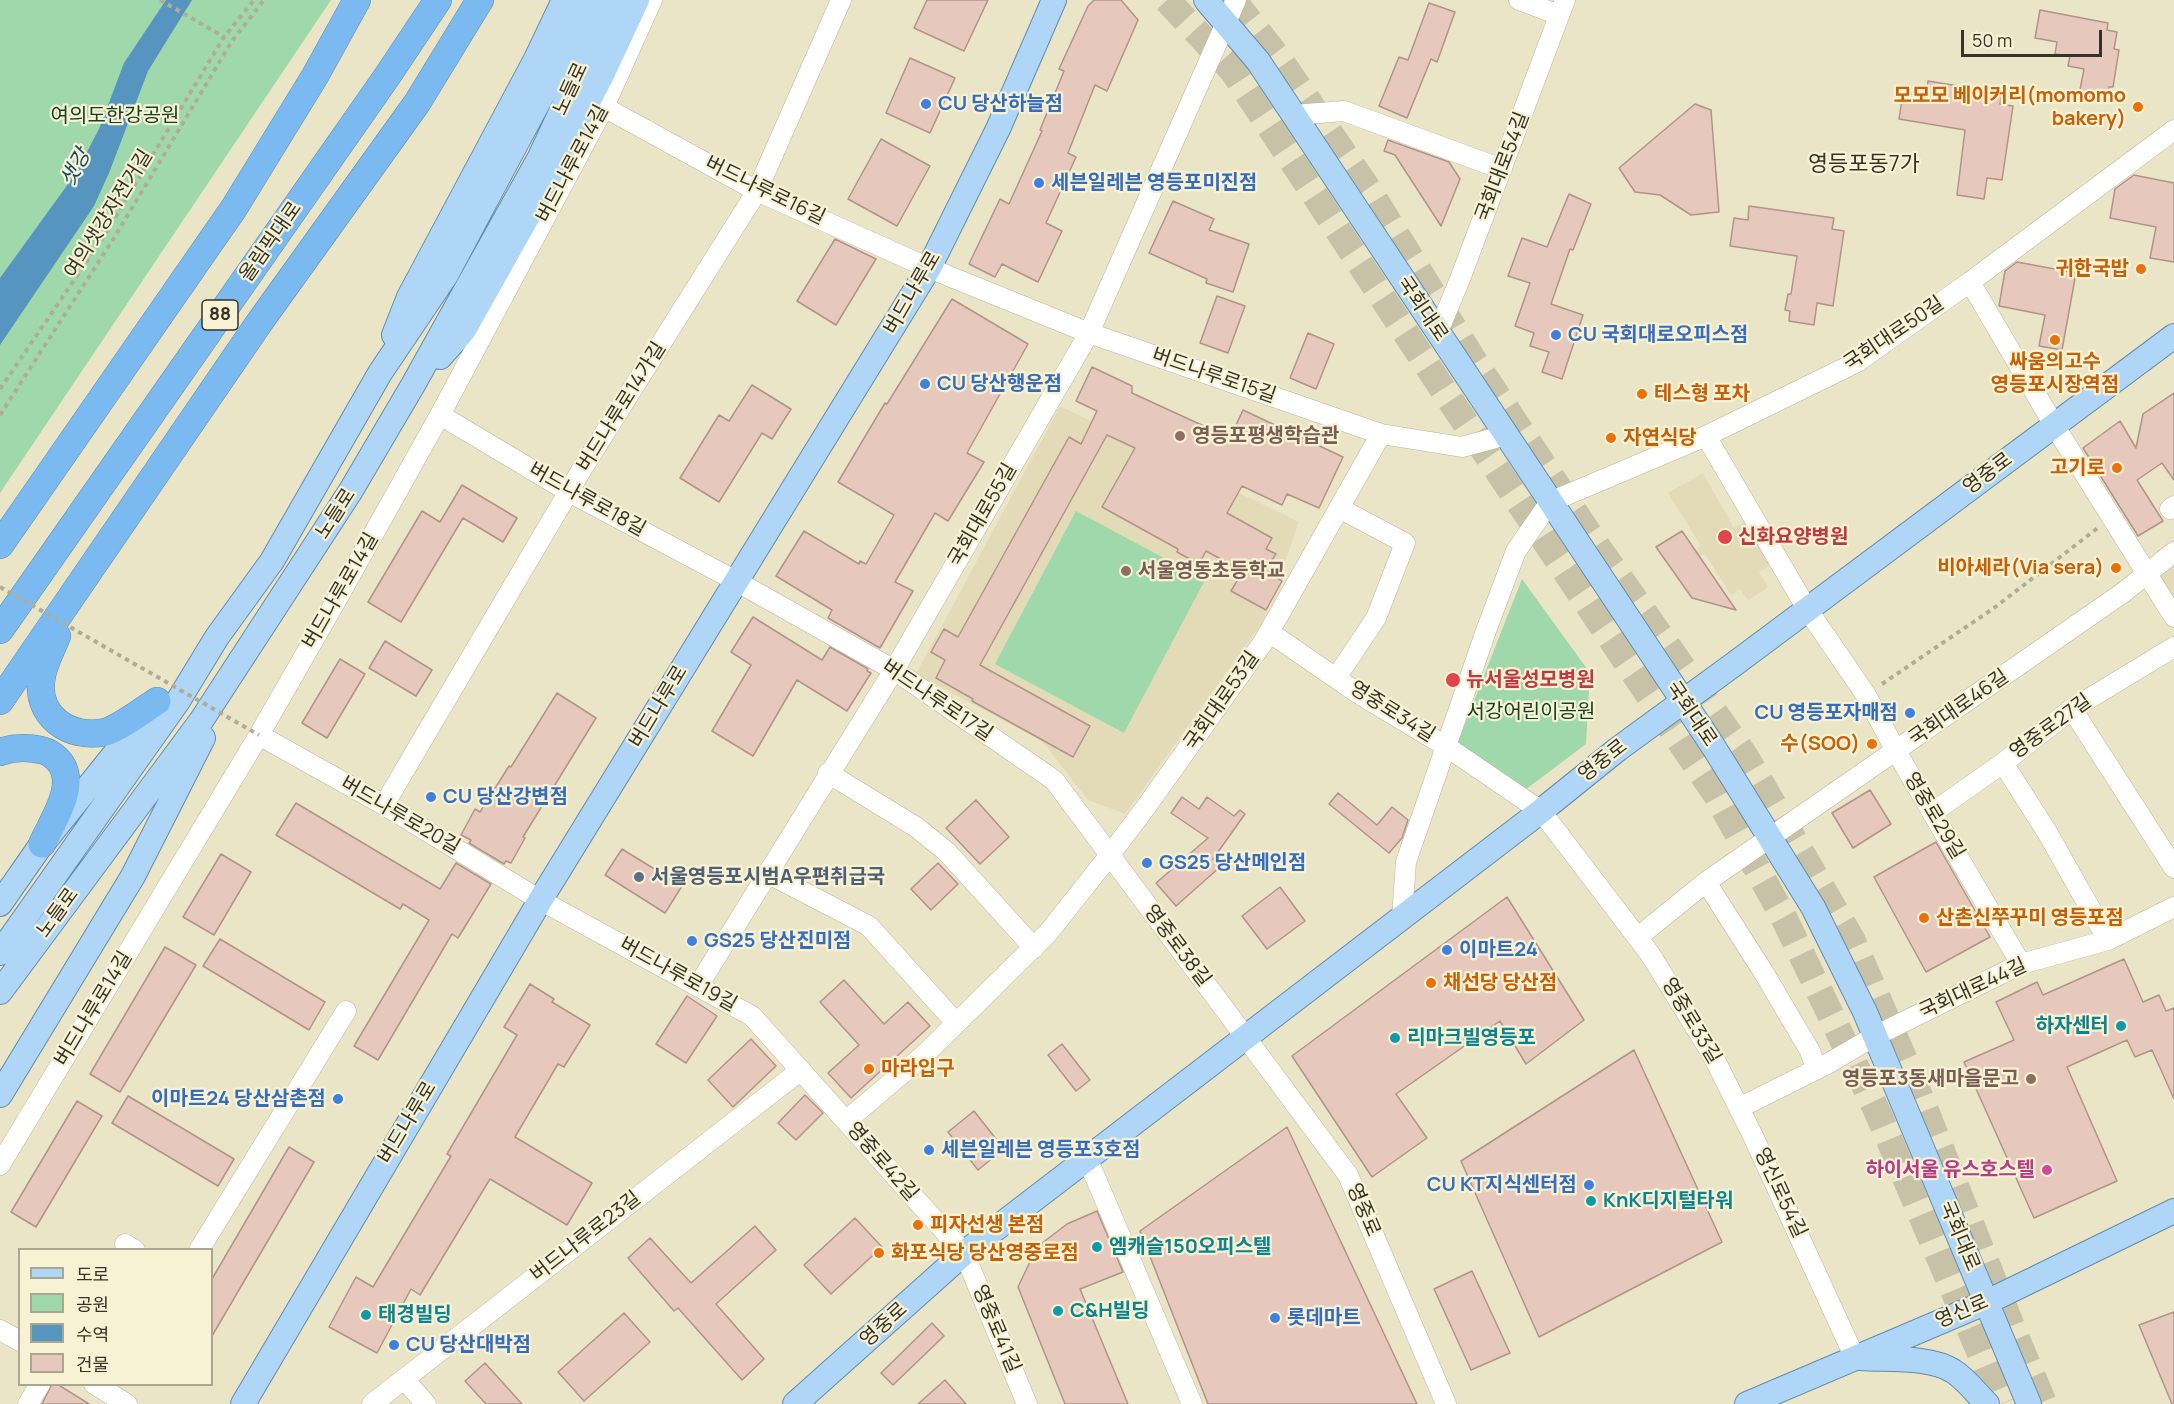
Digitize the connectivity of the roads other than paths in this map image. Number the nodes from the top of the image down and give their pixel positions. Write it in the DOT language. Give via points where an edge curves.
graph roads {
  1 [pos="357,0"];
  2 [pos="438,0"];
  3 [pos="480,0"];
  4 [pos="564,0"];
  5 [pos="589,0"];
  6 [pos="613,0"];
  7 [pos="637,0"];
  8 [pos="652,0"];
  9 [pos="841,0"];
  10 [pos="1054,0"];
  11 [pos="1206,0"];
  12 [pos="1236,0"];
  13 [pos="1519,0"];
  14 [pos="1562,8"];
  15 [pos="1226,22"];
  16 [pos="604,107"];
  17 [pos="1294,115"];
  18 [pos="2174,130"];
  19 [pos="1502,169"];
  20 [pos="757,191"];
  21 [pos="929,268"];
  22 [pos="1970,282"];
  23 [pos="1438,332"];
  24 [pos="1089,333"];
  25 [pos="2174,336"];
  26 [pos="380,373"];
  27 [pos="409,393"];
  28 [pos="440,416"];
  29 [pos="2054,424"];
  30 [pos="1382,434"];
  31 [pos="1506,435"];
  32 [pos="1706,436"];
  33 [pos="569,492"];
  34 [pos="1550,502"];
  35 [pos="1339,508"];
  36 [pos="0,545"];
  37 [pos="2174,552"];
  38 [pos="2146,574"];
  39 [pos="736,581"];
  40 [pos="72,595"];
  41 [pos="1807,609"];
  42 [pos="2174,617"];
  43 [pos="0,630"];
  44 [pos="1269,632"];
  45 [pos="217,636"];
  46 [pos="2174,647"];
  47 [pos="242,659"];
  48 [pos="894,670"];
  49 [pos="1336,678"];
  50 [pos="0,700"];
  51 [pos="158,701"];
  52 [pos="1683,702"];
  53 [pos="2072,709"];
  54 [pos="259,735"];
  55 [pos="1447,747"];
  56 [pos="1896,751"];
  57 [pos="0,752"];
  58 [pos="2003,763"];
  59 [pos="828,773"];
  60 [pos="384,805"];
  61 [pos="1541,811"];
  62 [pos="1932,813"];
  63 [pos="1769,839"];
  64 [pos="42,844"];
  65 [pos="1109,856"];
  66 [pos="2174,868"];
  67 [pos="767,873"];
  68 [pos="1706,882"];
  69 [pos="540,900"];
  70 [pos="0,904"];
  71 [pos="2174,907"];
  72 [pos="1402,917"];
  73 [pos="1638,937"];
  74 [pos="2108,940"];
  75 [pos="1034,948"];
  76 [pos="0,953"];
  77 [pos="2021,964"];
  78 [pos="698,986"];
  79 [pos="0,992"];
  80 [pos="346,1011"];
  81 [pos="956,1023"];
  82 [pos="1875,1036"];
  83 [pos="1245,1037"];
  84 [pos="1816,1069"];
  85 [pos="801,1070"];
  86 [pos="0,1095"];
  87 [pos="1739,1108"];
  88 [pos="846,1121"];
  89 [pos="1087,1158"];
  90 [pos="0,1165"];
  91 [pos="2174,1211"];
  92 [pos="200,1248"];
  93 [pos="964,1253"];
  94 [pos="1987,1302"];
  95 [pos="0,1330"];
  96 [pos="18,1340"];
  97 [pos="1855,1358"];
  98 [pos="404,1379"];
  99 [pos="39,1386"];
  100 [pos="107,1388"];
  101 [pos="28,1404"];
  102 [pos="128,1404"];
  103 [pos="243,1404"];
  104 [pos="372,1404"];
  105 [pos="426,1404"];
  106 [pos="795,1404"];
  107 [pos="1028,1404"];
  108 [pos="1192,1404"];
  109 [pos="1446,1404"];
  110 [pos="1747,1404"];
  111 [pos="1987,1404"];
  112 [pos="2029,1404"];
  1 -- 36 [label="highway, 88" via="234,208"];
  2 -- 43 [label="highway, 올림픽대로 / 88"];
  3 -- 40 [label="highway" via="417,103 259,323"];
  4 -- 26 [label="main road" via="409,297"];
  5 -- 26 [label="main road, 노들로" via="446,275"];
  6 -- 27 [label="main road, 노들로" via="540,157"];
  7 -- 27 [label="main road" via="547,180 464,330"];
  8 -- 16 [label="street, 버드나루로14길"];
  9 -- 20 [label="street, 버드나루로14가길"];
  10 -- 21 [label="main road, 버드나루로" via="998,129"];
  11 -- 15 [label="main road, 국회대로"];
  12 -- 15 [label="street, 국회대로55길"];
  13 -- 14 [label="street"];
  14 -- 19 [label="street, 국회대로54길"];
  15 -- 17 [label="main road, 국회대로"];
  15 -- 24 [label="street, 국회대로55길"];
  16 -- 20 [label="street, 버드나루로16길"];
  16 -- 28 [label="street, 버드나루로14길"];
  17 -- 19 [label="street" via="1344,111"];
  17 -- 23 [label="main road, 국회대로"];
  18 -- 22 [label="street, 국회대로50길"];
  19 -- 23 [label="street, 국회대로54길"];
  20 -- 21 [label="street, 버드나루로16길"];
  20 -- 33 [label="street, 버드나루로14가길"];
  21 -- 24 [label="street, 버드나루로15길"];
  21 -- 39 [label="main road, 버드나루로"];
  22 -- 29 [label="street"];
  22 -- 32 [label="street, 국회대로50길" via="1857,363"];
  23 -- 31 [label="main road, 국회대로"];
  24 -- 30 [label="street, 버드나루로15길"];
  24 -- 48 [label="street, 국회대로55길"];
  25 -- 29 [label="main road, 영중로"];
  26 -- 45 [label="main road, 노들로" via="272,561"];
  27 -- 47 [label="main road, 노들로"];
  28 -- 33 [label="street, 버드나루로18길"];
  28 -- 54 [label="street, 버드나루로14길"];
  29 -- 38 [label="street"];
  29 -- 41 [label="main road, 영중로"];
  30 -- 31 [label="street, 버드나루로15길" via="1462,447"];
  30 -- 35 [label="street, 국회대로53길"];
  31 -- 34 [label="main road, 국회대로"];
  32 -- 34 [label="street, 국회대로50길"];
  32 -- 41 [label="street"];
  33 -- 39 [label="street, 버드나루로18길"];
  33 -- 60 [label="street, 버드나루로14가길"];
  34 -- 52 [label="main road, 국회대로"];
  34 -- 55 [label="street, 영중로34길" via="1516,551"];
  35 -- 44 [label="street, 국회대로53길"];
  35 -- 49 [label="street, 영중로34길" via="1405,543 1376,618"];
  37 -- 38 [label="street, 국회대로46길"];
  38 -- 42 [label="street"];
  38 -- 56 [label="street, 국회대로46길"];
  39 -- 48 [label="street, 버드나루로17길"];
  39 -- 69 [label="main road, 버드나루로"];
  40 -- 50 [label="highway"];
  40 -- 51 [label="highway" via="42,676 41,696 48,711 61,726 86,734 107,732"];
  41 -- 52 [label="main road, 영중로"];
  41 -- 56 [label="street, 영중로29길" via="1866,695"];
  44 -- 49 [label="street, 영중로34길"];
  44 -- 65 [label="street, 국회대로53길"];
  45 -- 51 [label="main road"];
  45 -- 76 [label="main road, 노들로" via="178,701"];
  46 -- 53 [label="street, 영중로27길"];
  47 -- 79 [label="main road, 노들로" via="201,721"];
  47 -- 86 [label="main road" via="133,876"];
  48 -- 59 [label="street, 국회대로55길"];
  48 -- 65 [label="street, 버드나루로17길" via="1054,780"];
  49 -- 55 [label="street, 영중로34길"];
  51 -- 64 [label="main road"];
  52 -- 61 [label="main road, 영중로"];
  52 -- 63 [label="main road, 국회대로"];
  53 -- 58 [label="street, 영중로27길"];
  53 -- 66 [label="street"];
  54 -- 60 [label="street, 버드나루로20길"];
  54 -- 90 [label="street, 버드나루로14길"];
  55 -- 61 [label="street, 영중로34길"];
  55 -- 72 [label="street" via="1406,862"];
  56 -- 62 [label="street, 영중로29길"];
  56 -- 63 [label="street, 국회대로46길"];
  57 -- 64 [label="highway" via="26,747 49,752 63,765 67,778 63,797"];
  58 -- 62 [label="street, 영중로27길"];
  58 -- 74 [label="street"];
  59 -- 67 [label="street, 국회대로55길"];
  59 -- 75 [label="street" via="916,827 947,852"];
  60 -- 69 [label="street, 버드나루로20길"];
  61 -- 72 [label="main road, 영중로"];
  61 -- 73 [label="street, 영중로33길"];
  62 -- 77 [label="street, 영중로29길"];
  63 -- 68 [label="street"];
  63 -- 82 [label="main road, 국회대로" via="1813,907"];
  64 -- 70 [label="main road"];
  65 -- 75 [label="street, 국회대로53길"];
  65 -- 83 [label="street, 영중로38길"];
  67 -- 78 [label="street, 국회대로55길"];
  67 -- 81 [label="street" via="869,927"];
  68 -- 73 [label="street"];
  68 -- 84 [label="street" via="1764,973"];
  69 -- 78 [label="street, 버드나루로19길"];
  69 -- 103 [label="main road, 버드나루로"];
  71 -- 74 [label="street, 국회대로44길"];
  72 -- 83 [label="main road, 영중로"];
  73 -- 87 [label="street, 영중로33길" via="1712,1054"];
  74 -- 77 [label="street, 국회대로44길"];
  75 -- 81 [label="street, 국회대로53길"];
  77 -- 82 [label="street, 국회대로44길"];
  78 -- 85 [label="street, 버드나루로19길" via="753,1016"];
  80 -- 92 [label="street"];
  81 -- 88 [label="street, 국회대로53길"];
  82 -- 84 [label="street"];
  82 -- 94 [label="main road, 국회대로"];
  83 -- 89 [label="main road, 영중로"];
  83 -- 109 [label="street, 영중로" via="1348,1175"];
  84 -- 87 [label="street"];
  85 -- 88 [label="street, 영중로42길"];
  85 -- 98 [label="street, 버드나루로23길"];
  87 -- 97 [label="street, 영신로54길"];
  88 -- 93 [label="street, 영중로42길"];
  89 -- 93 [label="main road, 영중로"];
  89 -- 108 [label="street"];
  91 -- 94 [label="main road, 영신로"];
  93 -- 106 [label="main road, 영중로"];
  93 -- 107 [label="street, 영중로41길"];
  94 -- 97 [label="main road, 영신로"];
  94 -- 112 [label="main road, 국회대로"];
  95 -- 96 [label="street"];
  97 -- 110 [label="main road, 영신로"];
  97 -- 111 [label="main road" via="1939,1364 1953,1370"];
  98 -- 104 [label="street, 버드나루로23길"];
  98 -- 105 [label="street"];
  99 -- 101 [label="street"];
  100 -- 102 [label="street"];
}
